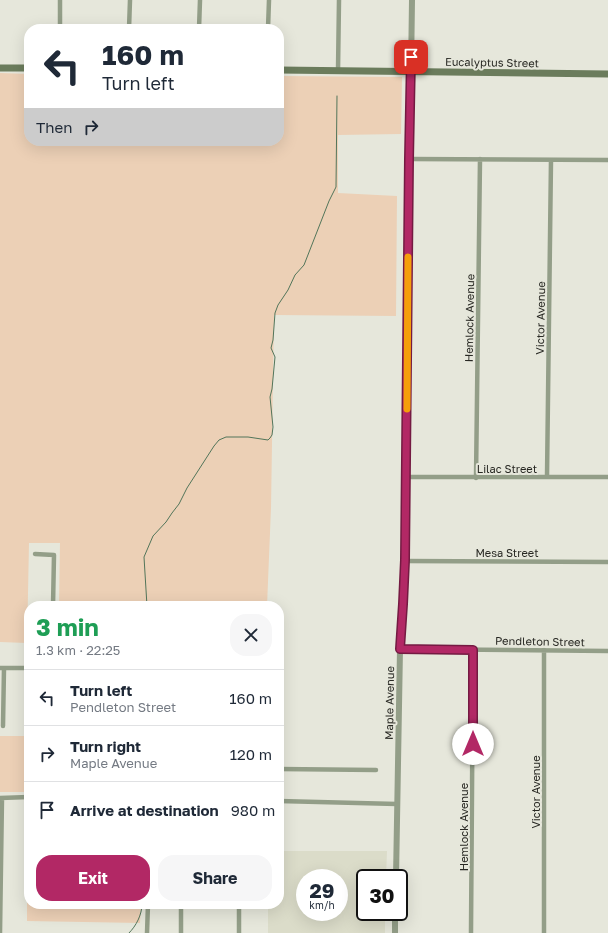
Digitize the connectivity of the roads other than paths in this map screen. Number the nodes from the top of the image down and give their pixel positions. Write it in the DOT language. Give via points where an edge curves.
graph roads {
  1 [pos="60,0"];
  2 [pos="130,0"];
  3 [pos="200,0"];
  4 [pos="269,0"];
  5 [pos="339,0"];
  6 [pos="412,0"];
  7 [pos="60,24"];
  8 [pos="129,24"];
  9 [pos="199,24"];
  10 [pos="268,24"];
  11 [pos="0,68"];
  12 [pos="24,68"];
  13 [pos="284,70"];
  14 [pos="338,71"];
  15 [pos="411,72"];
  16 [pos="608,74"];
  17 [pos="409,159"];
  18 [pos="480,159"];
  19 [pos="551,160"];
  20 [pos="608,160"];
  21 [pos="405,477"];
  22 [pos="547,477"];
  23 [pos="608,477"];
  24 [pos="476,478"];
  25 [pos="35,554"];
  26 [pos="405,560"];
  27 [pos="608,562"];
  28 [pos="53,601"];
  29 [pos="400,649"];
  30 [pos="473,650"];
  31 [pos="544,650"];
  32 [pos="608,651"];
  33 [pos="2,668"];
  34 [pos="24,668"];
  35 [pos="3,726"];
  36 [pos="284,769"];
  37 [pos="376,770"];
  38 [pos="24,797"];
  39 [pos="1,798"];
  40 [pos="284,801"];
  41 [pos="397,804"];
  42 [pos="1,827"];
  43 [pos="396,869"];
  44 [pos="148,909"];
  45 [pos="181,909"];
  46 [pos="239,909"];
  47 [pos="395,921"];
  48 [pos="0,933"];
  49 [pos="147,933"];
  50 [pos="181,933"];
  51 [pos="239,933"];
  52 [pos="395,933"];
  53 [pos="471,933"];
  54 [pos="544,933"];
  1 -- 7 [label="street"];
  2 -- 8 [label="street"];
  3 -- 9 [label="street"];
  4 -- 10 [label="street"];
  5 -- 14 [label="street"];
  6 -- 15 [label="street, Maple Avenue"];
  11 -- 12 [label="main road"];
  13 -- 14 [label="main road, Eucalyptus Street"];
  14 -- 15 [label="main road, Eucalyptus Street"];
  15 -- 16 [label="main road, Eucalyptus Street"];
  15 -- 17 [label="street, Maple Avenue"];
  17 -- 18 [label="street"];
  17 -- 21 [label="street, Maple Avenue"];
  18 -- 19 [label="street"];
  18 -- 24 [label="street, Hemlock Avenue"];
  19 -- 20 [label="street"];
  19 -- 22 [label="street, Victor Avenue"];
  21 -- 24 [label="street, Lilac Street"];
  21 -- 26 [label="street, Maple Avenue"];
  22 -- 23 [label="street, Lilac Street"];
  22 -- 24 [label="street, Lilac Street"];
  25 -- 28 [label="street" via="54,555"];
  26 -- 27 [label="street, Mesa Street"];
  26 -- 29 [label="street, Maple Avenue"];
  29 -- 30 [label="street, Pendleton Street"];
  29 -- 41 [label="street, Maple Avenue"];
  30 -- 31 [label="street, Pendleton Street"];
  30 -- 53 [label="street, Hemlock Avenue"];
  31 -- 32 [label="street, Pendleton Street"];
  31 -- 54 [label="street, Victor Avenue"];
  33 -- 34 [label="street"];
  33 -- 35 [label="street"];
  36 -- 37 [label="street"];
  38 -- 39 [label="street"];
  39 -- 42 [label="street"];
  40 -- 41 [label="street"];
  41 -- 43 [label="street, Maple Avenue"];
  42 -- 48 [label="street"];
  44 -- 49 [label="street"];
  45 -- 50 [label="street"];
  46 -- 51 [label="street"];
  47 -- 52 [label="street"];
}
